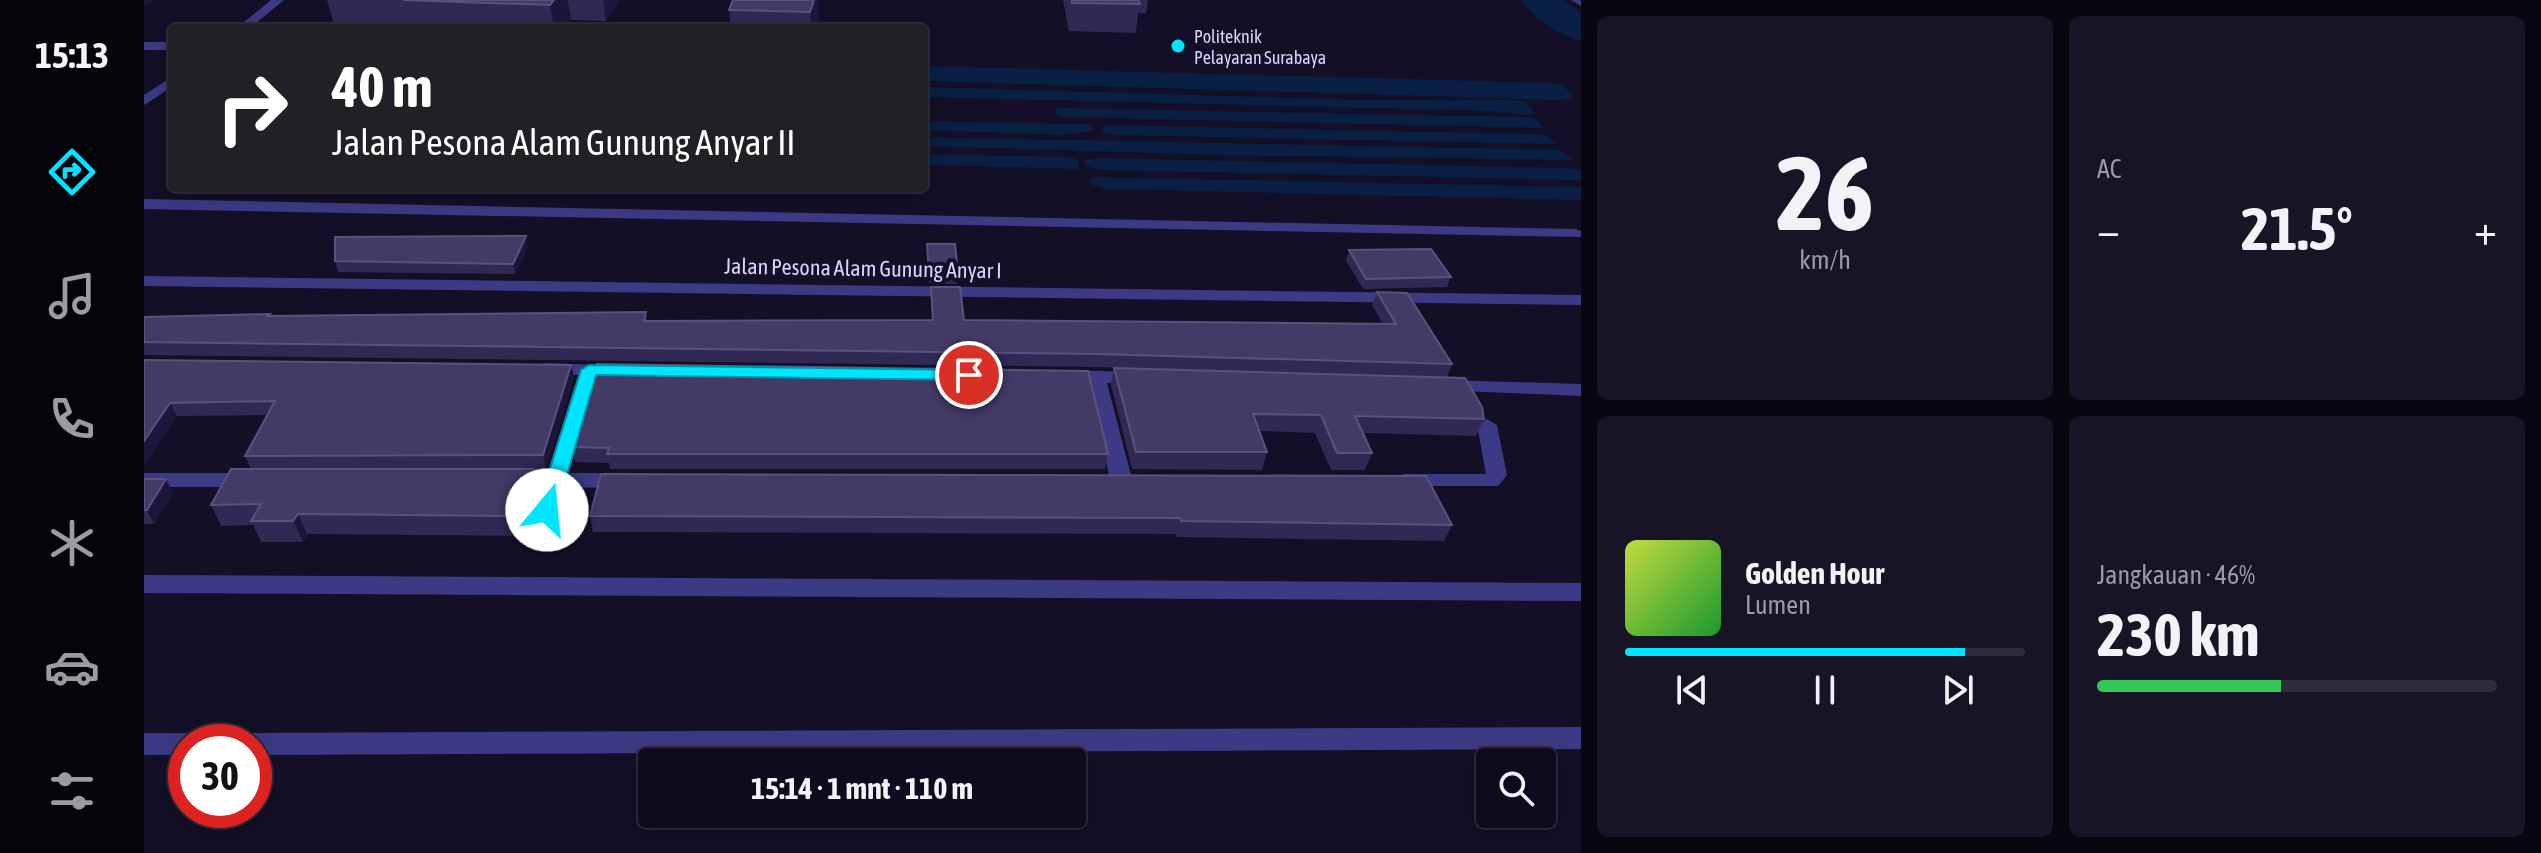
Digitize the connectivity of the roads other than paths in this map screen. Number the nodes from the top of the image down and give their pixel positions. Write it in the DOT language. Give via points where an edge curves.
graph roads {
  1 [pos="278,0"];
  2 [pos="248,24"];
  3 [pos="144,46"];
  4 [pos="168,46"];
  5 [pos="168,84"];
  6 [pos="144,101"];
  7 [pos="144,204"];
  8 [pos="1575,234"];
  9 [pos="144,281"];
  10 [pos="1581,300"];
  11 [pos="526,369"];
  12 [pos="589,370"];
  13 [pos="637,370"];
  14 [pos="1049,376"];
  15 [pos="1096,376"];
  16 [pos="1159,378"];
  17 [pos="1425,386"];
  18 [pos="1581,390"];
  19 [pos="1487,425"];
  20 [pos="1121,479"];
  21 [pos="144,480"];
  22 [pos="271,480"];
  23 [pos="493,480"];
  24 [pos="650,480"];
  25 [pos="556,481"];
  26 [pos="1383,481"];
  27 [pos="538,539"];
  28 [pos="144,584"];
  29 [pos="1581,592"];
  30 [pos="1581,738"];
  31 [pos="144,744"];
  32 [pos="168,744"];
  33 [pos="272,744"];
  1 -- 2 [label="street"];
  3 -- 4 [label="street"];
  5 -- 6 [label="street"];
  7 -- 8 [label="street"];
  9 -- 10 [label="street, Jalan Pesona Alam Gunung Anyar I"];
  11 -- 12 [label="street"];
  12 -- 13 [label="street"];
  12 -- 25 [label="street"];
  14 -- 15 [label="street"];
  15 -- 16 [label="street"];
  15 -- 20 [label="street"];
  17 -- 18 [label="street"];
  19 -- 26 [label="street" via="1497,475 1491,481"];
  21 -- 22 [label="street"];
  23 -- 25 [label="street"];
  24 -- 25 [label="street"];
  25 -- 27 [label="street"];
  28 -- 29 [label="street"];
  30 -- 33 [label="street"];
  31 -- 32 [label="street"];
}
